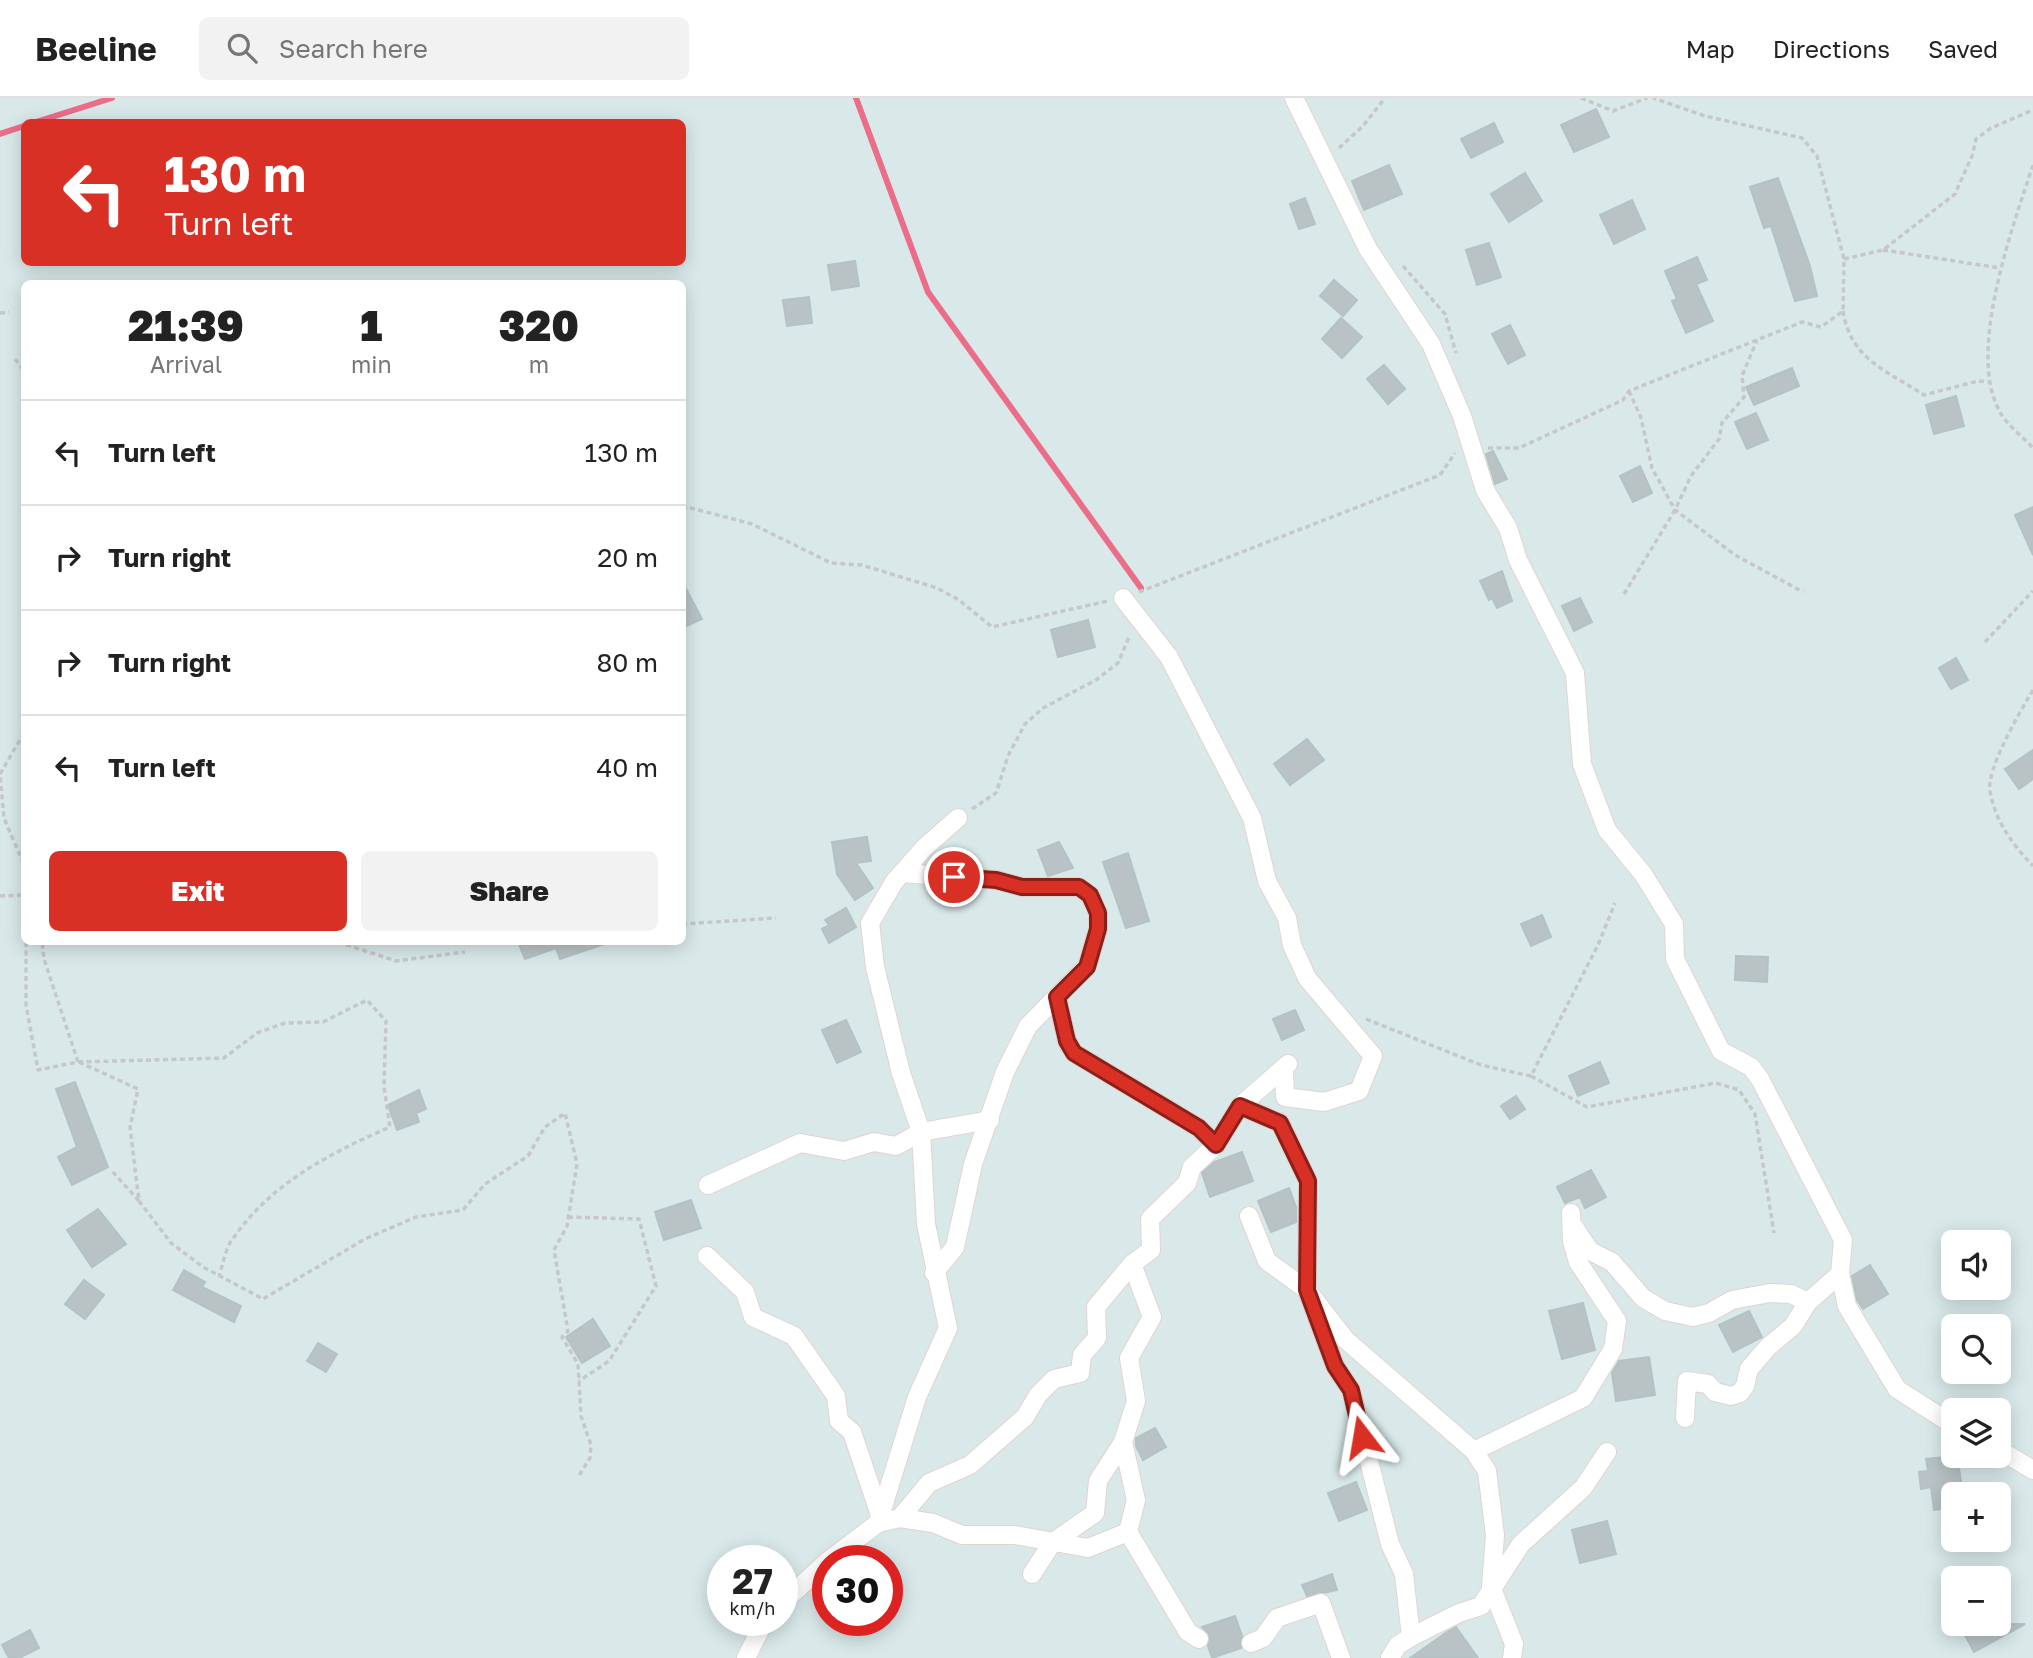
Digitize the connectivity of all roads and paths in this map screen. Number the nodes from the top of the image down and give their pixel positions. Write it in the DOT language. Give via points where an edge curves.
graph roads {
  1 [pos="1294,98"];
  2 [pos="1385,98"];
  3 [pos="1581,98"];
  4 [pos="1647,98"];
  5 [pos="1653,98"];
  6 [pos="2033,110"];
  7 [pos="1331,155"];
  8 [pos="2033,165"];
  9 [pos="1883,250"];
  10 [pos="1843,259"];
  11 [pos="2000,268"];
  12 [pos="1843,311"];
  13 [pos="9,312"];
  14 [pos="0,313"];
  15 [pos="1757,338"];
  16 [pos="15,359"];
  17 [pos="21,367"];
  18 [pos="1989,382"];
  19 [pos="1629,391"];
  20 [pos="2033,448"];
  21 [pos="1471,449"];
  22 [pos="686,507"];
  23 [pos="1675,510"];
  24 [pos="2033,591"];
  25 [pos="1803,592"];
  26 [pos="1624,594"];
  27 [pos="1123,598"];
  28 [pos="1132,632"];
  29 [pos="1985,642"];
  30 [pos="2033,690"];
  31 [pos="21,738"];
  32 [pos="958,818"];
  33 [pos="2,820"];
  34 [pos="21,859"];
  35 [pos="2033,866"];
  36 [pos="902,873"];
  37 [pos="21,895"];
  38 [pos="0,896"];
  39 [pos="1615,903"];
  40 [pos="776,918"];
  41 [pos="686,924"];
  42 [pos="26,945"];
  43 [pos="42,945"];
  44 [pos="347,945"];
  45 [pos="465,952"];
  46 [pos="1057,997"];
  47 [pos="1339,1016"];
  48 [pos="78,1062"];
  49 [pos="1531,1076"];
  50 [pos="1285,1097"];
  51 [pos="1240,1106"];
  52 [pos="990,1120"];
  53 [pos="1280,1123"];
  54 [pos="921,1132"];
  55 [pos="1216,1145"];
  56 [pos="112,1171"];
  57 [pos="708,1185"];
  58 [pos="139,1201"];
  59 [pos="1249,1216"];
  60 [pos="568,1217"];
  61 [pos="1774,1233"];
  62 [pos="707,1256"];
  63 [pos="1132,1264"];
  64 [pos="934,1273"];
  65 [pos="1840,1274"];
  66 [pos="219,1276"];
  67 [pos="1307,1290"];
  68 [pos="1808,1302"];
  69 [pos="579,1381"];
  70 [pos="1941,1417"];
  71 [pos="1685,1418"];
  72 [pos="1123,1442"];
  73 [pos="1474,1451"];
  74 [pos="1607,1452"];
  75 [pos="2011,1457"];
  76 [pos="2033,1470"];
  77 [pos="578,1477"];
  78 [pos="900,1518"];
  79 [pos="879,1519"];
  80 [pos="1128,1532"];
  81 [pos="1052,1543"];
  82 [pos="847,1545"];
  83 [pos="1032,1574"];
  84 [pos="812,1575"];
  85 [pos="1491,1586"];
  86 [pos="798,1588"];
  87 [pos="757,1636"];
  88 [pos="1411,1637"];
  89 [pos="1199,1639"];
  90 [pos="1251,1643"];
  91 [pos="746,1658"];
  92 [pos="1341,1658"];
  93 [pos="1390,1658"];
  94 [pos="1512,1658"];
  1 -- 21 [label="street" via="1367,249 1431,344"];
  2 -- 7 [label="path"];
  3 -- 4 [label="path" via="1613,111"];
  5 -- 10 [label="path" via="1705,116 1802,138 1817,156"];
  6 -- 9 [label="path" via="1976,139 1955,194"];
  8 -- 11 [label="path"];
  9 -- 10 [label="path"];
  9 -- 11 [label="path"];
  10 -- 12 [label="path"];
  11 -- 18 [label="path"];
  12 -- 15 [label="path" via="1821,327 1802,321"];
  12 -- 18 [label="path" via="1850,340 1862,357 1924,395"];
  13 -- 14 [label="path"];
  15 -- 19 [label="path"];
  15 -- 23 [label="path" via="1742,376 1744,397 1722,423 1719,439 1691,476"];
  16 -- 17 [label="path"];
  18 -- 20 [label="path" via="2000,413"];
  19 -- 21 [label="path" via="1623,400 1519,449"];
  19 -- 23 [label="path" via="1641,418 1652,468"];
  21 -- 27 [label="path" via="1457,449 1440,475"];
  21 -- 65 [label="street" via="1485,490 1508,528 1518,559 1575,673 1582,764 1607,830 1643,874 1674,924 1675,959 1721,1051 1751,1067 1815,1182 1843,1240"];
  22 -- 27 [label="path" via="752,524 831,563 862,565 937,588 992,627"];
  23 -- 25 [label="path" via="1735,555"];
  23 -- 26 [label="path"];
  24 -- 29 [label="path"];
  27 -- 47 [label="street" via="1169,657 1221,756 1252,818 1267,881 1287,918 1292,945 1307,978"];
  28 -- 32 [label="path" via="1118,663 1026,724 1008,756 996,793"];
  30 -- 35 [label="path" via="2008,730 1989,788 2008,840"];
  31 -- 33 [label="path" via="0,774"];
  32 -- 36 [label="street"];
  33 -- 34 [label="path"];
  36 -- 46 [label="street" via="996,880 1022,887 1079,887 1090,895 1098,913 1098,929 1087,967"];
  36 -- 54 [label="street" via="870,923 875,967"];
  37 -- 38 [label="path"];
  39 -- 49 [label="path"];
  40 -- 41 [label="path"];
  42 -- 48 [label="path" via="26,1005 38,1070"];
  43 -- 48 [label="path"];
  44 -- 45 [label="path" via="396,961"];
  46 -- 52 [label="street" via="1028,1026 1005,1072"];
  46 -- 55 [label="street" via="1074,1053 1199,1128"];
  47 -- 49 [label="path" via="1363,1018 1481,1065"];
  47 -- 50 [label="street" via="1373,1056 1359,1091 1324,1102"];
  48 -- 58 [label="path" via="138,1089 130,1127"];
  48 -- 66 [label="path" via="224,1058 257,1032 285,1023 323,1022 367,1000 386,1021 384,1087 390,1127 340,1149 281,1186 230,1241"];
  49 -- 61 [label="path" via="1587,1107 1716,1083 1739,1090 1755,1114"];
  50 -- 51 [label="street" via="1287,1066"];
  50 -- 53 [label="street" via="1287,1111"];
  51 -- 53 [label="street"];
  51 -- 55 [label="street"];
  52 -- 54 [label="street"];
  52 -- 64 [label="street" via="973,1164 955,1247"];
  53 -- 67 [label="street" via="1308,1181"];
  54 -- 57 [label="street" via="896,1146 874,1142 844,1151 800,1143"];
  54 -- 64 [label="street"];
  55 -- 63 [label="street" via="1192,1167 1187,1183 1150,1219 1152,1250"];
  56 -- 58 [label="path"];
  58 -- 66 [label="path" via="171,1243"];
  59 -- 67 [label="street" via="1267,1261"];
  60 -- 66 [label="path" via="578,1164 565,1113 545,1127 528,1156 485,1184 463,1210 416,1217 365,1239 263,1299"];
  60 -- 69 [label="path" via="554,1250 568,1331 562,1337 578,1364"];
  60 -- 69 [label="path" via="639,1219 656,1286 609,1361"];
  62 -- 79 [label="street" via="745,1292 753,1317 794,1336 836,1396 839,1421 852,1432"];
  63 -- 72 [label="street" via="1152,1317 1129,1358 1136,1401"];
  63 -- 78 [label="street" via="1096,1307 1097,1338 1082,1355 1080,1373 1054,1380 1025,1417 970,1465 929,1483"];
  64 -- 79 [label="street" via="948,1328 917,1397"];
  65 -- 68 [label="street"];
  65 -- 70 [label="street" via="1847,1306 1897,1389"];
  67 -- 73 [label="street" via="1346,1340"];
  67 -- 88 [label="street" via="1335,1366 1351,1390 1390,1544 1404,1574"];
  68 -- 71 [label="street" via="1793,1326 1749,1369 1740,1393 1731,1396 1715,1392 1708,1384 1687,1381"];
  68 -- 73 [label="street" via="1791,1294 1770,1293 1732,1300 1693,1317 1665,1311 1643,1298 1612,1262 1590,1251 1573,1220 1578,1262 1617,1321 1613,1349 1583,1398"];
  69 -- 77 [label="path" via="581,1416 591,1445 590,1458"];
  72 -- 80 [label="street" via="1136,1500"];
  72 -- 81 [label="street" via="1098,1480 1095,1513"];
  73 -- 85 [label="street" via="1487,1471 1494,1535"];
  74 -- 85 [label="street" via="1583,1488 1521,1545"];
  75 -- 76 [label="street"];
  78 -- 79 [label="street"];
  78 -- 81 [label="street" via="933,1523 962,1535 1015,1535"];
  79 -- 82 [label="street"];
  80 -- 81 [label="street" via="1088,1548"];
  80 -- 89 [label="street" via="1188,1632"];
  81 -- 83 [label="street"];
  84 -- 86 [label="street"];
  85 -- 88 [label="street" via="1481,1606"];
  85 -- 94 [label="street" via="1514,1643"];
  87 -- 91 [label="street"];
  88 -- 93 [label="street" via="1398,1645"];
  90 -- 92 [label="street" via="1263,1638 1277,1618 1321,1603"];
}
